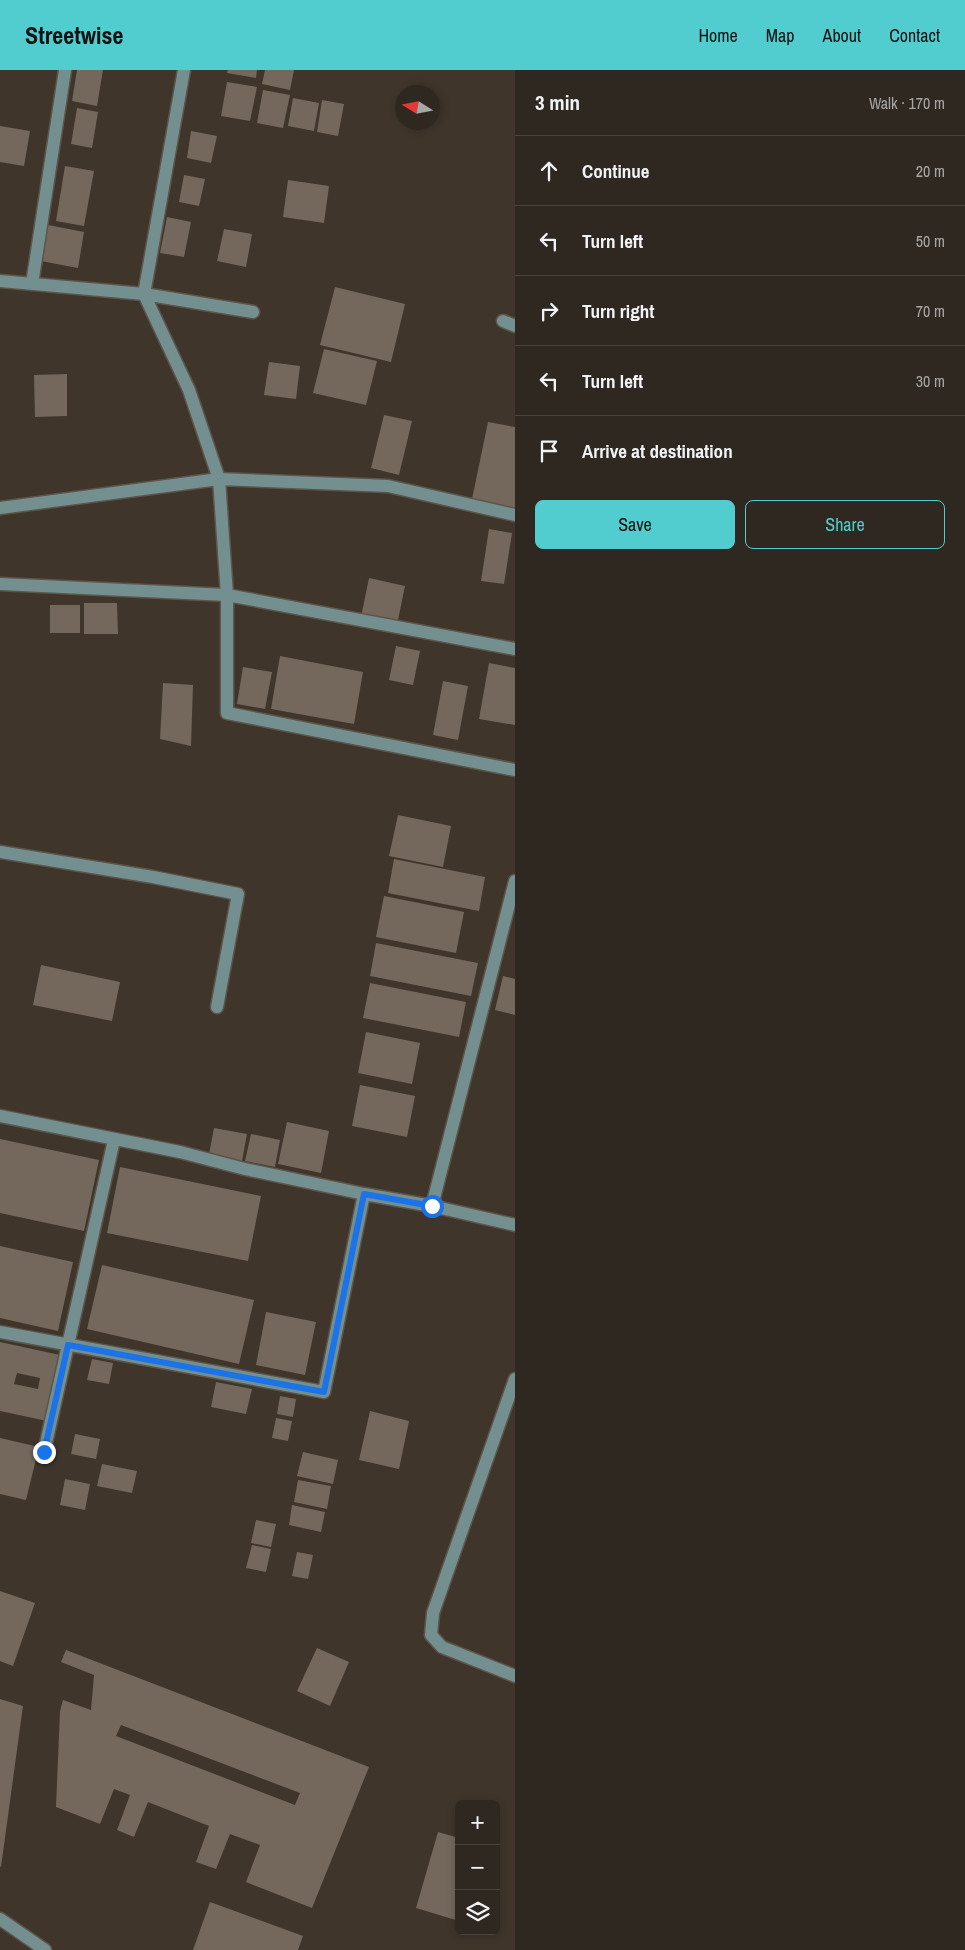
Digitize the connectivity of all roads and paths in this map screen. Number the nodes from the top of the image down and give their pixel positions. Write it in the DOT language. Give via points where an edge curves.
graph roads {
  1 [pos="65,70"];
  2 [pos="184,70"];
  3 [pos="0,281"];
  4 [pos="32,284"];
  5 [pos="144,294"];
  6 [pos="253,312"];
  7 [pos="502,320"];
  8 [pos="515,326"];
  9 [pos="219,479"];
  10 [pos="0,508"];
  11 [pos="515,515"];
  12 [pos="0,584"];
  13 [pos="228,595"];
  14 [pos="515,649"];
  15 [pos="515,770"];
  16 [pos="0,852"];
  17 [pos="515,881"];
  18 [pos="217,1007"];
  19 [pos="0,1116"];
  20 [pos="114,1140"];
  21 [pos="364,1194"];
  22 [pos="432,1206"];
  23 [pos="515,1224"];
  24 [pos="0,1332"];
  25 [pos="68,1345"];
  26 [pos="515,1378"];
  27 [pos="44,1452"];
  28 [pos="515,1676"];
  29 [pos="0,1918"];
  30 [pos="45,1950"];
  1 -- 4 [label="street"];
  2 -- 5 [label="street"];
  3 -- 4 [label="street"];
  4 -- 5 [label="street"];
  5 -- 6 [label="street"];
  5 -- 9 [label="street" via="189,390"];
  7 -- 8 [label="street"];
  9 -- 10 [label="street"];
  9 -- 11 [label="street" via="388,486"];
  9 -- 13 [label="street"];
  12 -- 13 [label="street"];
  13 -- 14 [label="street"];
  13 -- 15 [label="street" via="226,713"];
  16 -- 18 [label="street" via="238,894"];
  17 -- 22 [label="street"];
  19 -- 20 [label="street"];
  20 -- 21 [label="street"];
  20 -- 25 [label="street"];
  21 -- 22 [label="street"];
  21 -- 25 [label="street" via="324,1392"];
  22 -- 23 [label="street"];
  24 -- 25 [label="street"];
  25 -- 27 [label="street"];
  26 -- 28 [label="street" via="434,1613 431,1635 442,1647"];
  29 -- 30 [label="street"];
}
